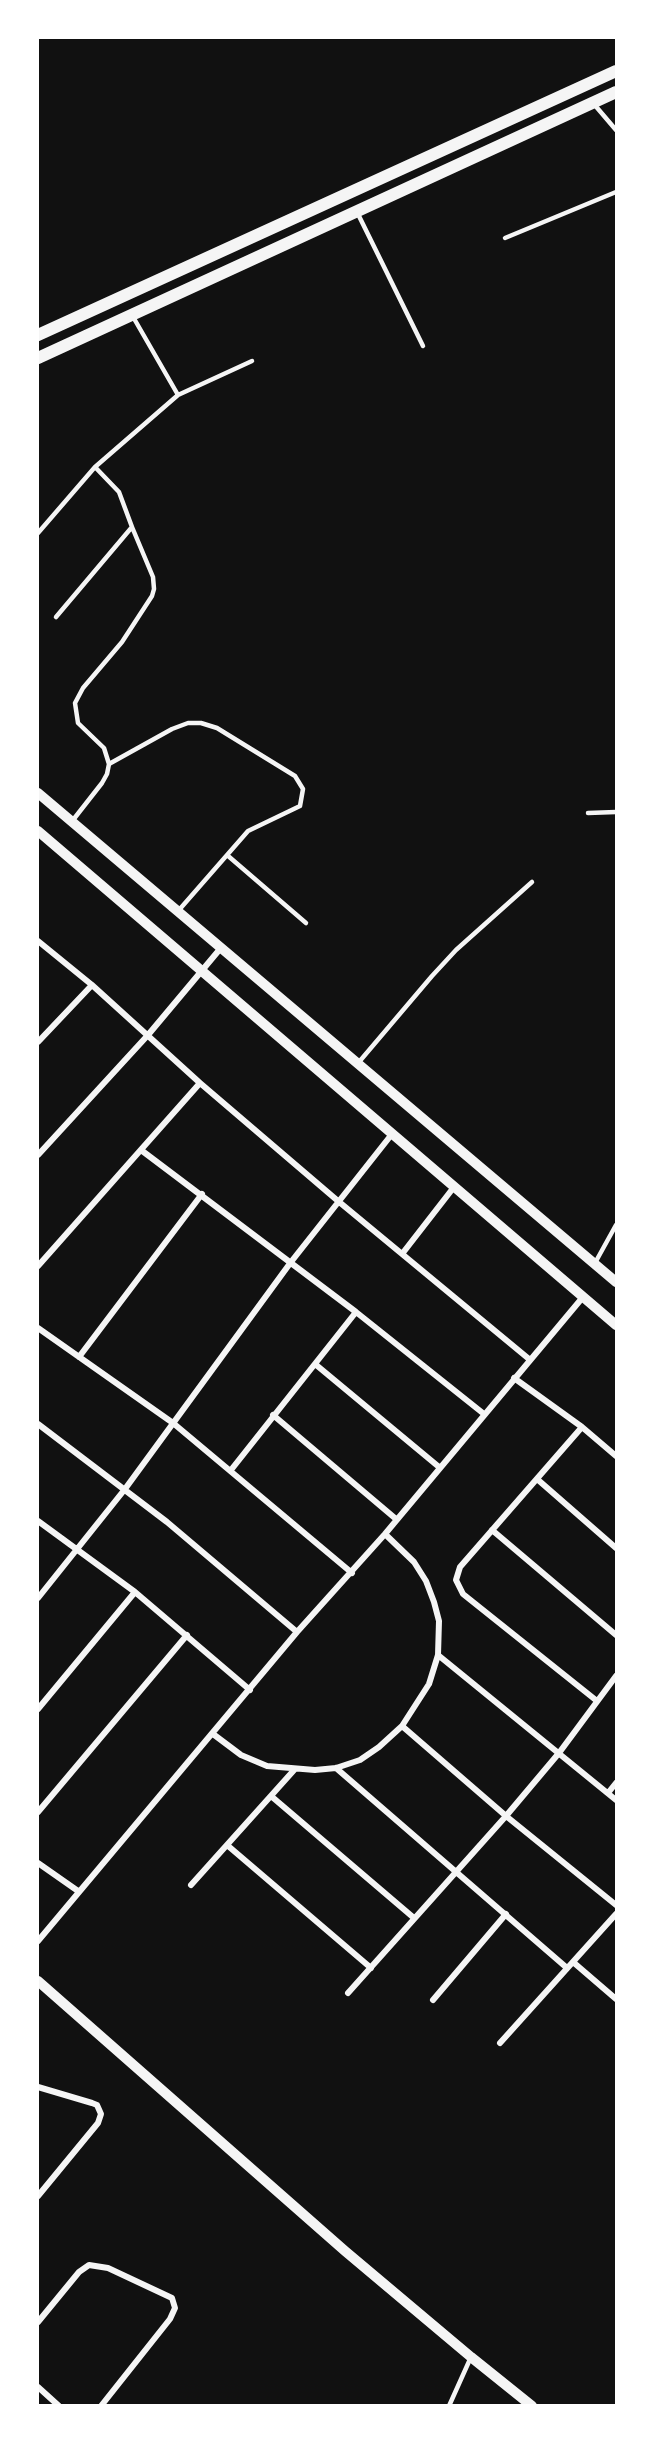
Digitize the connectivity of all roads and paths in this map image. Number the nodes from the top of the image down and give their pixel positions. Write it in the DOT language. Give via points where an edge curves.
graph roads {
  1 [pos="616,71"];
  2 [pos="616,92"];
  3 [pos="593,103"];
  4 [pos="616,130"];
  5 [pos="616,192"];
  6 [pos="357,212"];
  7 [pos="505,238"];
  8 [pos="132,315"];
  9 [pos="38,335"];
  10 [pos="423,346"];
  11 [pos="38,358"];
  12 [pos="252,361"];
  13 [pos="178,395"];
  14 [pos="95,467"];
  15 [pos="132,526"];
  16 [pos="38,533"];
  17 [pos="56,617"];
  18 [pos="109,764"];
  19 [pos="38,793"];
  20 [pos="616,812"];
  21 [pos="588,813"];
  22 [pos="71,822"];
  23 [pos="38,831"];
  24 [pos="226,855"];
  25 [pos="532,882"];
  26 [pos="177,912"];
  27 [pos="306,923"];
  28 [pos="38,940"];
  29 [pos="220,949"];
  30 [pos="202,972"];
  31 [pos="92,985"];
  32 [pos="148,1035"];
  33 [pos="38,1042"];
  34 [pos="357,1064"];
  35 [pos="200,1083"];
  36 [pos="392,1134"];
  37 [pos="141,1150"];
  38 [pos="38,1155"];
  39 [pos="454,1187"];
  40 [pos="202,1194"];
  41 [pos="338,1201"];
  42 [pos="616,1225"];
  43 [pos="402,1254"];
  44 [pos="291,1262"];
  45 [pos="595,1263"];
  46 [pos="38,1266"];
  47 [pos="616,1282"];
  48 [pos="583,1297"];
  49 [pos="356,1312"];
  50 [pos="616,1325"];
  51 [pos="38,1328"];
  52 [pos="79,1357"];
  53 [pos="530,1359"];
  54 [pos="315,1364"];
  55 [pos="514,1378"];
  56 [pos="484,1414"];
  57 [pos="273,1415"];
  58 [pos="173,1423"];
  59 [pos="38,1424"];
  60 [pos="582,1427"];
  61 [pos="616,1456"];
  62 [pos="439,1467"];
  63 [pos="231,1470"];
  64 [pos="537,1479"];
  65 [pos="125,1489"];
  66 [pos="396,1519"];
  67 [pos="38,1521"];
  68 [pos="492,1530"];
  69 [pos="385,1534"];
  70 [pos="76,1548"];
  71 [pos="616,1548"];
  72 [pos="352,1573"];
  73 [pos="135,1592"];
  74 [pos="38,1598"];
  75 [pos="297,1632"];
  76 [pos="187,1635"];
  77 [pos="616,1635"];
  78 [pos="438,1655"];
  79 [pos="616,1676"];
  80 [pos="250,1690"];
  81 [pos="597,1701"];
  82 [pos="38,1709"];
  83 [pos="402,1726"];
  84 [pos="213,1734"];
  85 [pos="559,1753"];
  86 [pos="336,1768"];
  87 [pos="295,1770"];
  88 [pos="616,1783"];
  89 [pos="608,1793"];
  90 [pos="271,1796"];
  91 [pos="616,1800"];
  92 [pos="38,1812"];
  93 [pos="506,1816"];
  94 [pos="227,1845"];
  95 [pos="38,1863"];
  96 [pos="456,1870"];
  97 [pos="191,1885"];
  98 [pos="78,1891"];
  99 [pos="616,1905"];
  100 [pos="506,1914"];
  101 [pos="616,1914"];
  102 [pos="414,1918"];
  103 [pos="38,1941"];
  104 [pos="573,1962"];
  105 [pos="371,1968"];
  106 [pos="567,1968"];
  107 [pos="38,1981"];
  108 [pos="348,1993"];
  109 [pos="616,1999"];
  110 [pos="434,2000"];
  111 [pos="500,2043"];
  112 [pos="38,2087"];
  113 [pos="38,2196"];
  114 [pos="38,2322"];
  115 [pos="471,2357"];
  116 [pos="38,2387"];
  117 [pos="58,2406"];
  118 [pos="101,2406"];
  119 [pos="449,2406"];
  120 [pos="532,2406"];
  1 -- 9 [label="main road"];
  2 -- 3 [label="main road"];
  3 -- 4 [label="lane"];
  3 -- 6 [label="main road"];
  5 -- 7 [label="lane"];
  6 -- 8 [label="main road"];
  6 -- 10 [label="lane"];
  8 -- 11 [label="main road"];
  8 -- 13 [label="lane"];
  12 -- 13 [label="lane"];
  13 -- 14 [label="lane"];
  14 -- 15 [label="lane" via="113,484"];
  14 -- 16 [label="lane"];
  15 -- 17 [label="lane"];
  15 -- 18 [label="lane" via="153,576 152,596 75,703 78,723 104,748"];
  18 -- 22 [label="lane" via="102,783"];
  18 -- 24 [label="lane" via="172,729 201,723 217,728 295,776 303,789 300,806 248,831"];
  19 -- 22 [label="street"];
  20 -- 21 [label="lane"];
  22 -- 26 [label="street"];
  23 -- 30 [label="street"];
  24 -- 26 [label="lane"];
  24 -- 27 [label="lane"];
  25 -- 34 [label="lane" via="440,967"];
  26 -- 29 [label="street"];
  28 -- 31 [label="street"];
  29 -- 30 [label="street"];
  29 -- 34 [label="street"];
  30 -- 32 [label="street"];
  30 -- 36 [label="street"];
  31 -- 32 [label="street"];
  31 -- 33 [label="street"];
  32 -- 35 [label="street"];
  32 -- 38 [label="street"];
  34 -- 45 [label="street"];
  35 -- 37 [label="street"];
  35 -- 41 [label="street"];
  36 -- 39 [label="street"];
  36 -- 41 [label="street"];
  37 -- 40 [label="street"];
  37 -- 46 [label="street"];
  39 -- 43 [label="street"];
  39 -- 48 [label="street"];
  40 -- 44 [label="street"];
  40 -- 52 [label="street"];
  41 -- 43 [label="street"];
  41 -- 44 [label="street"];
  42 -- 45 [label="lane"];
  43 -- 53 [label="street"];
  44 -- 49 [label="street"];
  44 -- 58 [label="street"];
  45 -- 47 [label="street"];
  48 -- 50 [label="street"];
  48 -- 53 [label="street"];
  49 -- 54 [label="street"];
  49 -- 56 [label="street"];
  51 -- 52 [label="street"];
  52 -- 58 [label="street"];
  53 -- 55 [label="street"];
  54 -- 57 [label="street"];
  54 -- 62 [label="street"];
  55 -- 56 [label="street"];
  55 -- 60 [label="street"];
  56 -- 62 [label="street"];
  57 -- 63 [label="street"];
  57 -- 66 [label="street"];
  58 -- 63 [label="street"];
  58 -- 65 [label="street"];
  59 -- 65 [label="street"];
  60 -- 61 [label="street"];
  60 -- 64 [label="street"];
  62 -- 66 [label="street"];
  63 -- 72 [label="street"];
  64 -- 68 [label="street"];
  64 -- 71 [label="street"];
  65 -- 70 [label="street"];
  65 -- 75 [label="street"];
  66 -- 69 [label="street"];
  67 -- 70 [label="street"];
  68 -- 77 [label="street"];
  68 -- 81 [label="street" via="460,1567 458,1587"];
  69 -- 72 [label="street"];
  69 -- 78 [label="street" via="426,1581 439,1621"];
  70 -- 73 [label="street"];
  70 -- 74 [label="street"];
  72 -- 75 [label="street"];
  73 -- 76 [label="street"];
  73 -- 82 [label="street"];
  75 -- 80 [label="street"];
  76 -- 80 [label="street"];
  76 -- 92 [label="street"];
  78 -- 83 [label="street" via="429,1684"];
  78 -- 85 [label="street"];
  79 -- 81 [label="street"];
  80 -- 84 [label="street"];
  81 -- 85 [label="street"];
  83 -- 86 [label="street" via="360,1760"];
  83 -- 93 [label="street"];
  84 -- 87 [label="street" via="241,1755 267,1766"];
  84 -- 98 [label="street"];
  85 -- 89 [label="street"];
  85 -- 93 [label="street"];
  86 -- 87 [label="street"];
  86 -- 96 [label="street"];
  87 -- 90 [label="street"];
  88 -- 89 [label="street"];
  89 -- 91 [label="street"];
  90 -- 94 [label="street"];
  90 -- 102 [label="street"];
  93 -- 96 [label="street"];
  93 -- 99 [label="street"];
  94 -- 97 [label="street"];
  94 -- 105 [label="street"];
  95 -- 98 [label="street"];
  96 -- 100 [label="street"];
  96 -- 102 [label="street"];
  98 -- 103 [label="street"];
  100 -- 106 [label="street"];
  100 -- 110 [label="street"];
  101 -- 104 [label="street"];
  102 -- 105 [label="street"];
  104 -- 106 [label="street"];
  104 -- 109 [label="street"];
  105 -- 108 [label="street"];
  106 -- 111 [label="street"];
  107 -- 115 [label="street"];
  112 -- 113 [label="street" via="97,2105 100,2114 98,2123"];
  114 -- 118 [label="street" via="89,2265 108,2268 172,2298 175,2308 170,2319"];
  115 -- 119 [label="lane"];
  115 -- 120 [label="street"];
  116 -- 117 [label="street"];
}
